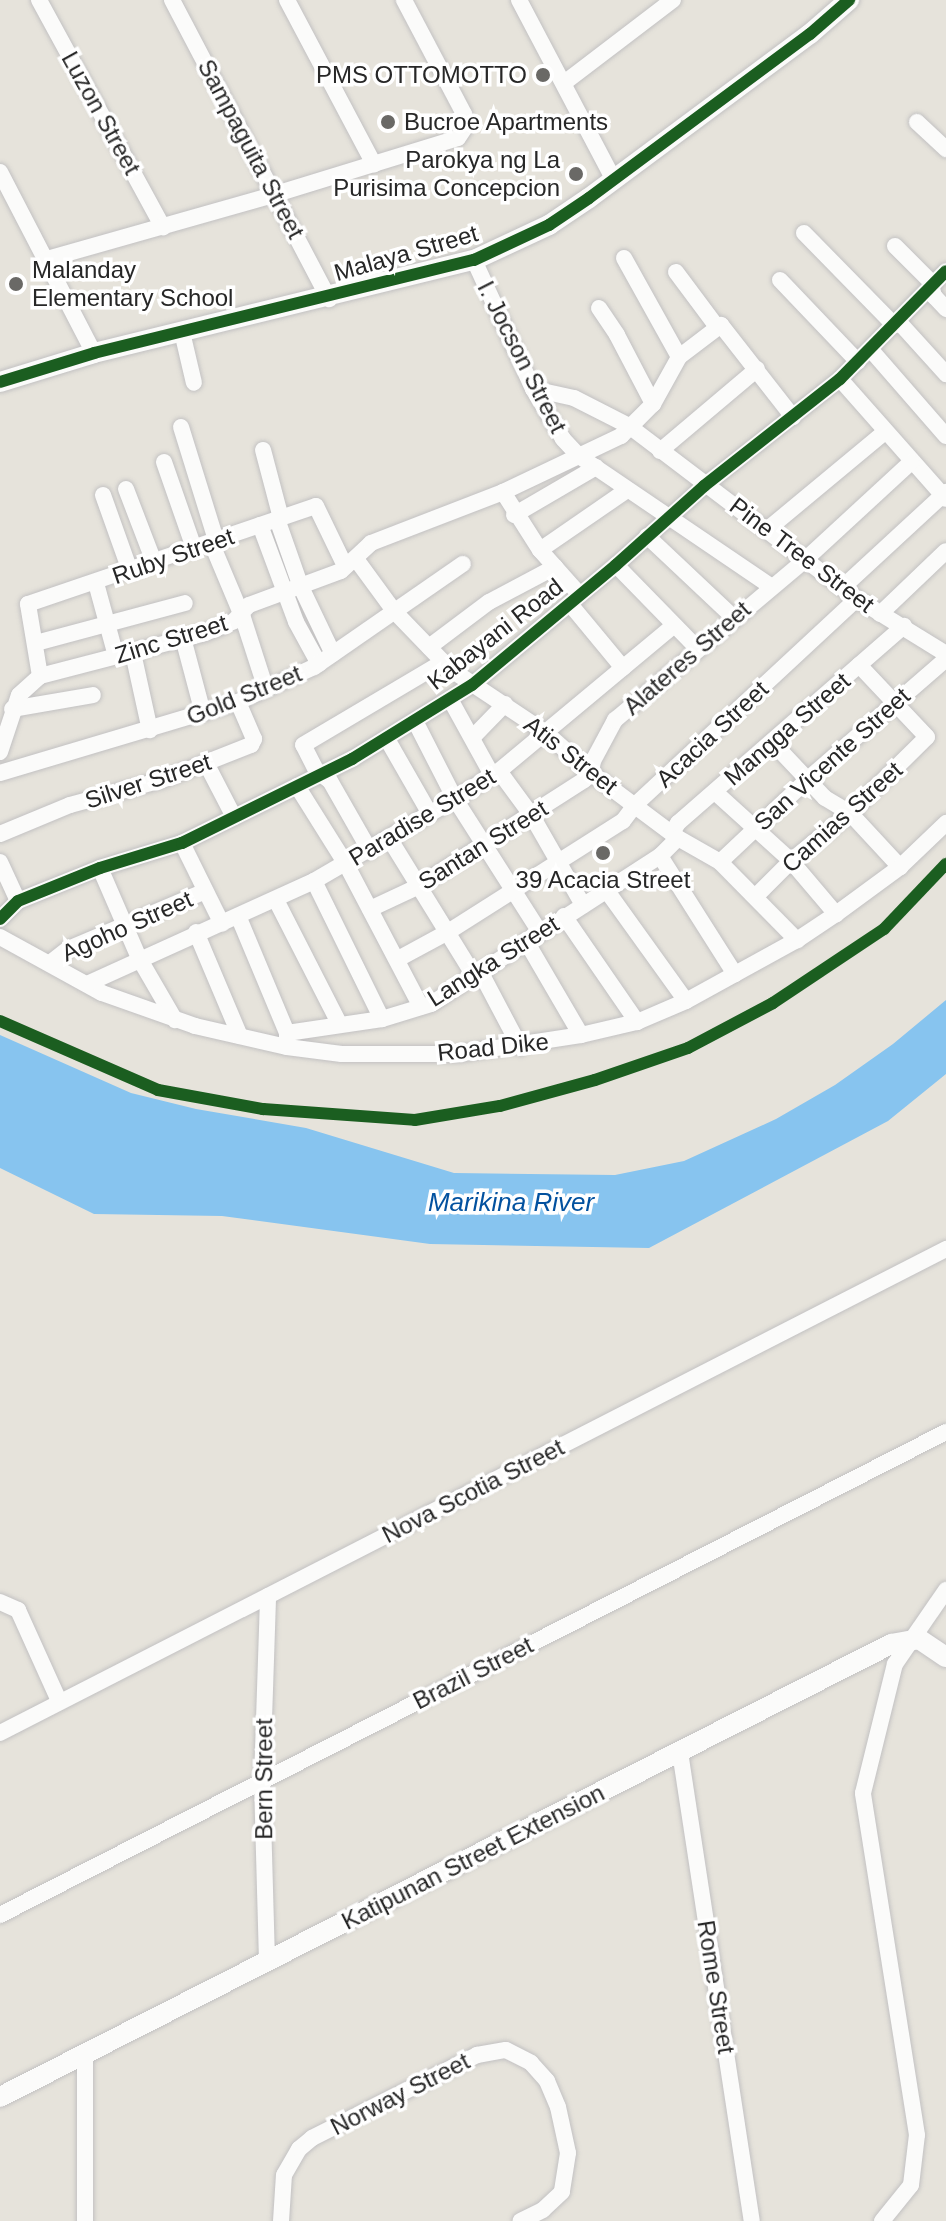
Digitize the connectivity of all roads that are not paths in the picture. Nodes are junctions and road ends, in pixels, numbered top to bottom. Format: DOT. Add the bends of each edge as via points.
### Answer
graph roads {
  1 [pos="39,0"];
  2 [pos="172,0"];
  3 [pos="287,0"];
  4 [pos="404,0"];
  5 [pos="519,0"];
  6 [pos="673,0"];
  7 [pos="849,0"];
  8 [pos="652,6"];
  9 [pos="564,83"];
  10 [pos="917,122"];
  11 [pos="946,149"];
  12 [pos="374,164"];
  13 [pos="0,172"];
  14 [pos="614,180"];
  15 [pos="276,194"];
  16 [pos="163,227"];
  17 [pos="804,233"];
  18 [pos="895,246"];
  19 [pos="624,258"];
  20 [pos="47,259"];
  21 [pos="474,260"];
  22 [pos="946,271"];
  23 [pos="676,272"];
  24 [pos="780,280"];
  25 [pos="931,286"];
  26 [pos="329,299"];
  27 [pos="599,308"];
  28 [pos="946,309"];
  29 [pos="896,323"];
  30 [pos="719,326"];
  31 [pos="182,332"];
  32 [pos="871,350"];
  33 [pos="94,353"];
  34 [pos="679,357"];
  35 [pos="858,362"];
  36 [pos="757,369"];
  37 [pos="946,374"];
  38 [pos="840,379"];
  39 [pos="0,382"];
  40 [pos="194,383"];
  41 [pos="533,389"];
  42 [pos="653,404"];
  43 [pos="793,417"];
  44 [pos="629,426"];
  45 [pos="181,427"];
  46 [pos="885,432"];
  47 [pos="946,436"];
  48 [pos="263,450"];
  49 [pos="660,451"];
  50 [pos="579,456"];
  51 [pos="164,462"];
  52 [pos="911,462"];
  53 [pos="596,467"];
  54 [pos="704,486"];
  55 [pos="126,489"];
  56 [pos="627,490"];
  57 [pos="503,492"];
  58 [pos="103,495"];
  59 [pos="945,495"];
  60 [pos="319,507"];
  61 [pos="514,515"];
  62 [pos="668,517"];
  63 [pos="279,519"];
  64 [pos="260,525"];
  65 [pos="768,529"];
  66 [pos="647,536"];
  67 [pos="213,541"];
  68 [pos="194,548"];
  69 [pos="540,550"];
  70 [pos="946,551"];
  71 [pos="806,559"];
  72 [pos="154,562"];
  73 [pos="350,562"];
  74 [pos="463,564"];
  75 [pos="616,565"];
  76 [pos="555,567"];
  77 [pos="130,571"];
  78 [pos="96,583"];
  79 [pos="301,587"];
  80 [pos="772,587"];
  81 [pos="842,588"];
  82 [pos="285,593"];
  83 [pos="575,599"];
  84 [pos="857,599"];
  85 [pos="185,603"];
  86 [pos="394,611"];
  87 [pos="880,614"];
  88 [pos="240,615"];
  89 [pos="734,618"];
  90 [pos="674,625"];
  91 [pos="108,626"];
  92 [pos="904,626"];
  93 [pos="946,632"];
  94 [pos="183,638"];
  95 [pos="36,643"];
  96 [pos="932,644"];
  97 [pos="429,647"];
  98 [pos="697,648"];
  99 [pos="124,654"];
  100 [pos="946,657"];
  101 [pos="326,659"];
  102 [pos="443,662"];
  103 [pos="859,665"];
  104 [pos="623,668"];
  105 [pos="40,676"];
  106 [pos="472,685"];
  107 [pos="266,689"];
  108 [pos="93,695"];
  109 [pos="450,699"];
  110 [pos="894,701"];
  111 [pos="238,702"];
  112 [pos="505,704"];
  113 [pos="12,709"];
  114 [pos="203,713"];
  115 [pos="415,721"];
  116 [pos="150,730"];
  117 [pos="545,732"];
  118 [pos="473,737"];
  119 [pos="387,739"];
  120 [pos="772,742"];
  121 [pos="0,752"];
  122 [pos="206,763"];
  123 [pos="0,773"];
  124 [pos="496,773"];
  125 [pos="591,773"];
  126 [pos="321,774"];
  127 [pos="808,779"];
  128 [pos="297,786"];
  129 [pos="715,792"];
  130 [pos="455,799"];
  131 [pos="635,805"];
  132 [pos="850,813"];
  133 [pos="430,814"];
  134 [pos="532,816"];
  135 [pos="234,817"];
  136 [pos="946,823"];
  137 [pos="756,827"];
  138 [pos="0,834"];
  139 [pos="675,836"];
  140 [pos="389,838"];
  141 [pos="182,843"];
  142 [pos="485,843"];
  143 [pos="370,851"];
  144 [pos="660,856"];
  145 [pos="791,861"];
  146 [pos="0,862"];
  147 [pos="720,862"];
  148 [pos="557,863"];
  149 [pos="346,864"];
  150 [pos="900,867"];
  151 [pos="100,868"];
  152 [pos="314,881"];
  153 [pos="417,887"];
  154 [pos="205,891"];
  155 [pos="513,891"];
  156 [pos="607,891"];
  157 [pos="756,896"];
  158 [pos="276,900"];
  159 [pos="18,901"];
  160 [pos="583,905"];
  161 [pos="370,909"];
  162 [pos="836,914"];
  163 [pos="564,916"];
  164 [pos="239,918"];
  165 [pos="0,919"];
  166 [pos="124,923"];
  167 [pos="222,924"];
  168 [pos="196,932"];
  169 [pos="448,932"];
  170 [pos="532,936"];
  171 [pos="0,937"];
  172 [pos="797,940"];
  173 [pos="139,958"];
  174 [pos="398,959"];
  175 [pos="50,963"];
  176 [pos="735,974"];
  177 [pos="478,975"];
  178 [pos="87,984"];
  179 [pos="686,1001"];
  180 [pos="421,1007"];
  181 [pos="382,1019"];
  182 [pos="175,1020"];
  183 [pos="637,1022"];
  184 [pos="340,1025"];
  185 [pos="581,1035"];
  186 [pos="240,1036"];
  187 [pos="287,1040"];
  188 [pos="520,1047"];
  189 [pos="946,1249"];
  190 [pos="946,1432"];
  191 [pos="946,1590"];
  192 [pos="268,1596"];
  193 [pos="0,1602"];
  194 [pos="909,1639"];
  195 [pos="946,1657"];
  196 [pos="59,1701"];
  197 [pos="0,1733"];
  198 [pos="680,1752"];
  199 [pos="262,1780"];
  200 [pos="0,1915"];
  201 [pos="267,1961"];
  202 [pos="85,2054"];
  203 [pos="0,2097"];
  204 [pos="85,2221"];
  205 [pos="281,2221"];
  206 [pos="520,2221"];
  207 [pos="752,2221"];
  208 [pos="882,2221"];
  1 -- 16 [label="street, Luzon Street"];
  2 -- 15 [label="street, Sampaguita Street"];
  3 -- 12 [label="street"];
  4 -- 12 [label="street" via="466,126 458,138"];
  5 -- 9 [label="street"];
  6 -- 8 [label="street"];
  7 -- 14 [label="street, Malaya Street"];
  8 -- 9 [label="street"];
  9 -- 14 [label="street"];
  10 -- 11 [label="street"];
  12 -- 15 [label="street"];
  13 -- 20 [label="street"];
  14 -- 21 [label="street, Malaya Street" via="549,225"];
  15 -- 16 [label="street"];
  15 -- 26 [label="street, Sampaguita Street"];
  16 -- 20 [label="street"];
  17 -- 29 [label="street"];
  18 -- 25 [label="street"];
  19 -- 34 [label="street"];
  20 -- 33 [label="street"];
  21 -- 26 [label="street, Malaya Street"];
  21 -- 41 [label="street, I. Jocson Street"];
  22 -- 25 [label="street, Kabayani Road"];
  23 -- 30 [label="street"];
  24 -- 35 [label="street"];
  25 -- 28 [label="street"];
  25 -- 29 [label="street, Kabayani Road"];
  26 -- 31 [label="street, Malaya Street"];
  27 -- 42 [label="street"];
  29 -- 32 [label="street, Kabayani Road"];
  29 -- 37 [label="street"];
  30 -- 34 [label="street"];
  30 -- 36 [label="street"];
  31 -- 33 [label="street, Malaya Street"];
  31 -- 40 [label="street"];
  32 -- 35 [label="street, Kabayani Road"];
  32 -- 47 [label="street"];
  33 -- 39 [label="street, Malaya Street"];
  34 -- 42 [label="street, Zinc Street"];
  35 -- 38 [label="street, Kabayani Road"];
  36 -- 43 [label="street"];
  36 -- 49 [label="street"];
  38 -- 43 [label="street, Kabayani Road"];
  38 -- 46 [label="street"];
  41 -- 44 [label="street, Pine Tree Street" via="574,398"];
  41 -- 50 [label="street, I. Jocson Street" via="548,419"];
  42 -- 44 [label="street, Zinc Street"];
  43 -- 54 [label="street, Kabayani Road"];
  44 -- 49 [label="street, Pine Tree Street"];
  44 -- 50 [label="street, Zinc Street" via="621,436"];
  45 -- 67 [label="street"];
  46 -- 52 [label="street"];
  46 -- 65 [label="street"];
  48 -- 63 [label="street"];
  49 -- 54 [label="street, Pine Tree Street"];
  50 -- 53 [label="street, I. Jocson Street"];
  50 -- 57 [label="street, Zinc Street"];
  51 -- 68 [label="street"];
  52 -- 59 [label="street"];
  52 -- 71 [label="street, Alateres Street"];
  53 -- 56 [label="street, I. Jocson Street"];
  53 -- 61 [label="street"];
  54 -- 62 [label="street, Kabayani Road"];
  54 -- 65 [label="street, Pine Tree Street"];
  55 -- 72 [label="street"];
  56 -- 62 [label="street, I. Jocson Street"];
  56 -- 69 [label="street"];
  57 -- 61 [label="street"];
  57 -- 73 [label="street, Zinc Street" via="371,543"];
  58 -- 77 [label="street"];
  59 -- 81 [label="street"];
  60 -- 63 [label="street, Ruby Street"];
  60 -- 73 [label="street, Atis Street"];
  61 -- 69 [label="street"];
  62 -- 66 [label="street, Kabayani Road"];
  62 -- 80 [label="street, I. Jocson Street"];
  63 -- 64 [label="street, Ruby Street"];
  63 -- 79 [label="street"];
  64 -- 67 [label="street, Ruby Street"];
  64 -- 82 [label="street"];
  65 -- 71 [label="street, Pine Tree Street"];
  66 -- 75 [label="street, Kabayani Road"];
  66 -- 89 [label="street"];
  67 -- 68 [label="street, Ruby Street"];
  67 -- 88 [label="street"];
  68 -- 72 [label="street, Ruby Street"];
  69 -- 76 [label="street"];
  70 -- 87 [label="street"];
  71 -- 80 [label="street, Alateres Street"];
  71 -- 81 [label="street, Pine Tree Street"];
  72 -- 77 [label="street, Ruby Street"];
  73 -- 79 [label="street, Zinc Street"];
  73 -- 86 [label="street, Atis Street"];
  74 -- 86 [label="street, Gold Street"];
  75 -- 83 [label="street, Kabayani Road"];
  75 -- 90 [label="street"];
  76 -- 83 [label="street"];
  76 -- 97 [label="street" via="489,602"];
  77 -- 78 [label="street, Ruby Street"];
  78 -- 91 [label="street"];
  78 -- 95 [label="street, Ruby Street" via="27,606"];
  79 -- 82 [label="street, Zinc Street"];
  79 -- 101 [label="street"];
  80 -- 89 [label="street, Alateres Street"];
  81 -- 84 [label="street, Pine Tree Street"];
  82 -- 88 [label="street, Zinc Street" via="249,605"];
  82 -- 101 [label="street"];
  83 -- 104 [label="street"];
  83 -- 106 [label="street, Kabayani Road"];
  84 -- 87 [label="street, Pine Tree Street"];
  84 -- 131 [label="street, Acacia Street"];
  85 -- 91 [label="street"];
  86 -- 97 [label="street, Atis Street"];
  86 -- 101 [label="street, Gold Street"];
  87 -- 92 [label="street, Pine Tree Street"];
  88 -- 94 [label="street, Zinc Street"];
  88 -- 107 [label="street"];
  89 -- 98 [label="street, Alateres Street"];
  90 -- 98 [label="street"];
  90 -- 104 [label="street, Paradise Street"];
  91 -- 95 [label="street"];
  91 -- 99 [label="street"];
  92 -- 96 [label="street, Pine Tree Street"];
  92 -- 103 [label="street, Mangga Street"];
  93 -- 96 [label="street"];
  94 -- 99 [label="street, Zinc Street"];
  94 -- 114 [label="street"];
  95 -- 105 [label="street"];
  96 -- 100 [label="street, Pine Tree Street"];
  97 -- 102 [label="street, Atis Street"];
  98 -- 125 [label="street, Alateres Street" via="615,720"];
  99 -- 105 [label="street, Zinc Street"];
  99 -- 116 [label="street"];
  100 -- 110 [label="street, San Vicente Street"];
  101 -- 107 [label="street, Gold Street"];
  102 -- 106 [label="street, Atis Street"];
  102 -- 126 [label="street" via="306,742 303,749"];
  103 -- 110 [label="street"];
  103 -- 120 [label="street, Mangga Street"];
  104 -- 117 [label="street, Paradise Street"];
  105 -- 113 [label="street"];
  106 -- 109 [label="street, Kabayani Road"];
  106 -- 112 [label="street, Atis Street"];
  107 -- 111 [label="street, Gold Street"];
  108 -- 113 [label="street"];
  109 -- 115 [label="street, Kabayani Road"];
  109 -- 118 [label="street"];
  110 -- 127 [label="street, San Vicente Street"];
  110 -- 132 [label="street, Camias Street" via="927,737"];
  111 -- 114 [label="street, Gold Street"];
  111 -- 122 [label="street, Silver Street" via="253,743"];
  112 -- 117 [label="street, Atis Street"];
  112 -- 118 [label="street"];
  113 -- 121 [label="street"];
  114 -- 116 [label="street, Gold Street"];
  115 -- 119 [label="street, Kabayani Road"];
  115 -- 130 [label="street"];
  116 -- 123 [label="street, Gold Street"];
  117 -- 124 [label="street, Paradise Street"];
  117 -- 125 [label="street, Atis Street"];
  118 -- 124 [label="street"];
  119 -- 126 [label="street, Kabayani Road"];
  119 -- 133 [label="street"];
  120 -- 127 [label="street"];
  120 -- 129 [label="street, Mangga Street"];
  122 -- 135 [label="street"];
  122 -- 138 [label="street, Silver Street" via="70,805"];
  124 -- 130 [label="street, Paradise Street"];
  124 -- 134 [label="street"];
  125 -- 131 [label="street, Atis Street"];
  125 -- 134 [label="street, Santan Street"];
  126 -- 128 [label="street, Kabayani Road"];
  126 -- 143 [label="street"];
  127 -- 132 [label="street"];
  127 -- 137 [label="street, San Vicente Street"];
  128 -- 135 [label="street, Kabayani Road"];
  128 -- 149 [label="street"];
  129 -- 137 [label="street"];
  129 -- 139 [label="street, Mangga Street" via="678,823"];
  130 -- 133 [label="street, Paradise Street"];
  130 -- 142 [label="street"];
  131 -- 139 [label="street, Atis Street"];
  131 -- 148 [label="street, Acacia Street" via="623,821"];
  132 -- 145 [label="street, Camias Street"];
  132 -- 150 [label="street"];
  133 -- 140 [label="street, Paradise Street"];
  134 -- 142 [label="street, Santan Street"];
  134 -- 148 [label="street"];
  135 -- 141 [label="street, Kabayani Road"];
  136 -- 150 [label="street, Road Dike"];
  137 -- 145 [label="street"];
  137 -- 147 [label="street, San Vicente Street"];
  139 -- 144 [label="street, Langka Street"];
  139 -- 147 [label="street, Atis Street"];
  140 -- 143 [label="street, Paradise Street"];
  140 -- 153 [label="street"];
  141 -- 151 [label="street, Kabayani Road"];
  141 -- 154 [label="street"];
  142 -- 153 [label="street, Santan Street"];
  142 -- 155 [label="street"];
  143 -- 149 [label="street, Paradise Street"];
  144 -- 156 [label="street, Langka Street"];
  144 -- 176 [label="street"];
  145 -- 157 [label="street, Camias Street"];
  145 -- 162 [label="street"];
  146 -- 159 [label="street"];
  147 -- 157 [label="street, Atis Street"];
  148 -- 155 [label="street, Acacia Street"];
  148 -- 160 [label="street"];
  149 -- 152 [label="street, Paradise Street"];
  149 -- 161 [label="street"];
  150 -- 162 [label="street, Road Dike"];
  151 -- 159 [label="street, Kabayani Road"];
  151 -- 166 [label="street"];
  152 -- 158 [label="street, Paradise Street"];
  152 -- 181 [label="street"];
  153 -- 161 [label="street, Santan Street"];
  153 -- 169 [label="street"];
  154 -- 166 [label="street, Agoho Street"];
  154 -- 167 [label="street"];
  155 -- 169 [label="street, Acacia Street"];
  155 -- 170 [label="street"];
  156 -- 160 [label="street, Langka Street"];
  156 -- 179 [label="street"];
  157 -- 172 [label="street, Atis Street"];
  158 -- 164 [label="street, Paradise Street"];
  158 -- 184 [label="street"];
  159 -- 165 [label="street, Kabayani Road"];
  160 -- 163 [label="street, Langka Street"];
  161 -- 174 [label="street"];
  162 -- 172 [label="street, Road Dike"];
  163 -- 170 [label="street, Langka Street"];
  163 -- 183 [label="street"];
  164 -- 167 [label="street, Paradise Street"];
  164 -- 187 [label="street"];
  166 -- 173 [label="street"];
  166 -- 175 [label="street, Agoho Street"];
  167 -- 168 [label="street, Paradise Street"];
  168 -- 173 [label="street, Paradise Street"];
  168 -- 186 [label="street"];
  169 -- 174 [label="street, Acacia Street"];
  169 -- 177 [label="street"];
  170 -- 177 [label="street, Langka Street"];
  170 -- 185 [label="street"];
  171 -- 175 [label="street, Road Dike"];
  172 -- 176 [label="street, Road Dike"];
  173 -- 178 [label="street, Paradise Street"];
  173 -- 182 [label="street"];
  174 -- 180 [label="street"];
  175 -- 178 [label="street, Road Dike"];
  176 -- 179 [label="street, Road Dike"];
  177 -- 180 [label="street, Langka Street"];
  177 -- 188 [label="street"];
  178 -- 182 [label="street, Road Dike"];
  179 -- 183 [label="street, Road Dike"];
  180 -- 181 [label="street, Langka Street"];
  181 -- 184 [label="street, Langka Street"];
  182 -- 186 [label="street, Road Dike"];
  183 -- 185 [label="street, Road Dike"];
  184 -- 187 [label="street, Langka Street"];
  185 -- 188 [label="street, Road Dike"];
  186 -- 187 [label="street, Road Dike"];
  187 -- 188 [label="street, Road Dike" via="342,1054 457,1054"];
  189 -- 192 [label="street, Nova Scotia Street"];
  190 -- 199 [label="street, Brazil Street"];
  191 -- 194 [label="street"];
  192 -- 196 [label="street, Nova Scotia Street"];
  192 -- 199 [label="street, Bern Street"];
  193 -- 196 [label="street" via="18,1610"];
  194 -- 195 [label="street" via="929,1642"];
  194 -- 198 [label="street, Katipunan Street Extension"];
  194 -- 208 [label="street" via="891,1676 863,1793 917,2135 911,2185"];
  196 -- 197 [label="street, Nova Scotia Street"];
  198 -- 201 [label="street, Katipunan Street Extension"];
  198 -- 207 [label="street, Rome Street"];
  199 -- 200 [label="street, Brazil Street"];
  199 -- 201 [label="street, Bern Street"];
  201 -- 202 [label="street, Katipunan Street Extension"];
  202 -- 203 [label="street, Katipunan Street Extension"];
  202 -- 204 [label="street"];
  205 -- 206 [label="street, Norway Street" via="284,2175 312,2138 477,2055 506,2050 531,2063 547,2081 568,2153 562,2192 543,2210"];
}
